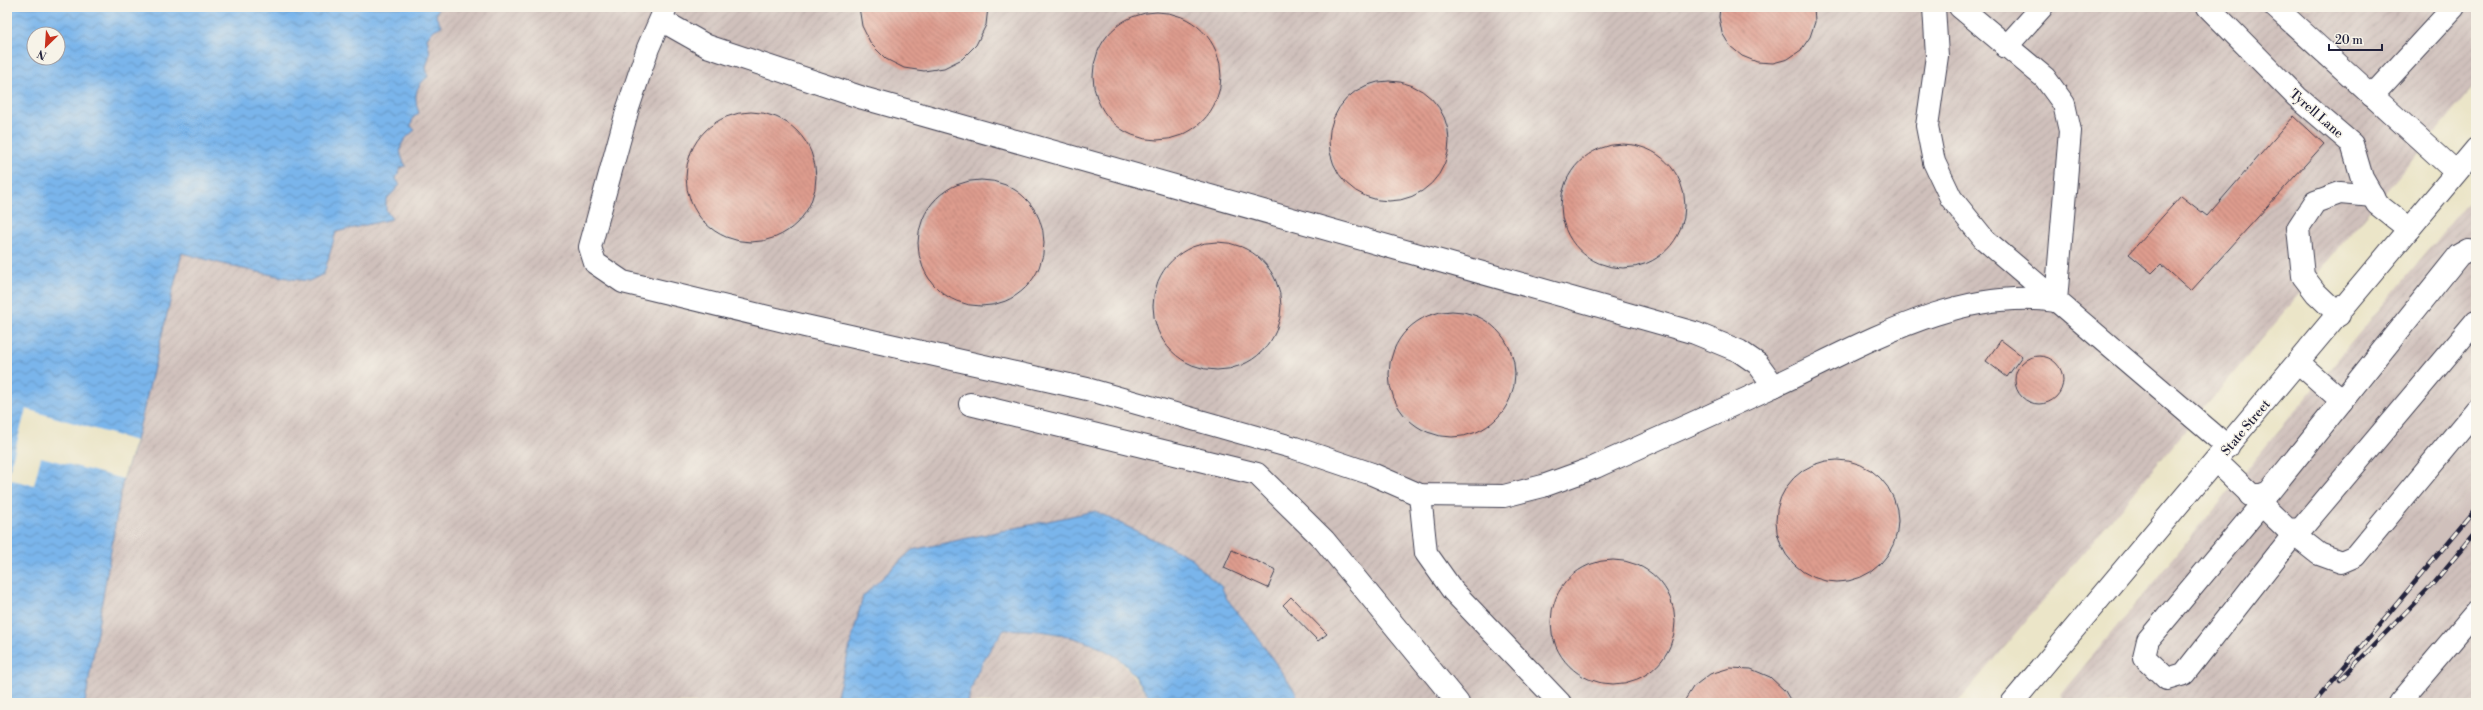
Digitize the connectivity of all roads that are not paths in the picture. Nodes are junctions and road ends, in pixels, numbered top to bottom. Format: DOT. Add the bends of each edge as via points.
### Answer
graph roads {
  1 [pos="1934,7"];
  2 [pos="1960,7"];
  3 [pos="2042,7"];
  4 [pos="2208,7"];
  5 [pos="2274,7"];
  6 [pos="2454,7"];
  7 [pos="664,13"];
  8 [pos="2006,47"];
  9 [pos="2372,96"];
  10 [pos="2476,149"];
  11 [pos="2456,172"];
  12 [pos="2372,196"];
  13 [pos="2410,229"];
  14 [pos="2476,251"];
  15 [pos="2056,301"];
  16 [pos="2339,315"];
  17 [pos="2476,321"];
  18 [pos="2299,363"];
  19 [pos="1774,386"];
  20 [pos="2342,401"];
  21 [pos="970,404"];
  22 [pos="2476,410"];
  23 [pos="2222,454"];
  24 [pos="1420,495"];
  25 [pos="2256,500"];
  26 [pos="2291,532"];
  27 [pos="2476,612"];
  28 [pos="2015,702"];
  29 [pos="1458,703"];
  30 [pos="1560,703"];
  31 [pos="2399,703"];
  1 -- 15 [label="street" via="1937,56 1927,126 1934,162 1951,198 1984,239"];
  2 -- 8 [label="street"];
  3 -- 8 [label="street"];
  4 -- 12 [label="street, Tyrell Lane" via="2297,97 2352,144 2362,178"];
  5 -- 9 [label="street"];
  6 -- 9 [label="street"];
  7 -- 19 [label="street" via="707,46 863,98 1695,333 1739,351 1758,364"];
  7 -- 24 [label="street" via="648,48 628,108 590,247 596,263 623,282 1087,390 1295,448 1372,474"];
  8 -- 15 [label="street" via="2046,78 2064,104 2070,131"];
  9 -- 11 [label="street"];
  10 -- 11 [label="street, State Street"];
  11 -- 13 [label="street, State Street"];
  12 -- 13 [label="street, Tyrell Lane" via="2377,204"];
  12 -- 16 [label="street" via="2340,193 2315,202 2298,228 2303,276"];
  13 -- 16 [label="street, State Street"];
  14 -- 20 [label="street" via="2468,250 2459,255"];
  15 -- 19 [label="street" via="2035,298 1996,301 1945,310 1892,331"];
  15 -- 23 [label="street"];
  16 -- 18 [label="street, State Street"];
  17 -- 26 [label="street" via="2310,521 2300,530"];
  18 -- 20 [label="street"];
  18 -- 23 [label="street, State Street"];
  19 -- 24 [label="street" via="1593,468 1543,486 1504,496"];
  20 -- 25 [label="street" via="2269,492 2260,495"];
  21 -- 29 [label="street" via="1257,474 1324,540"];
  22 -- 26 [label="street" via="2355,556 2341,562 2319,554"];
  23 -- 25 [label="street"];
  23 -- 28 [label="street, State Street"];
  24 -- 30 [label="street" via="1426,553 1453,591"];
  25 -- 26 [label="street"];
  25 -- 26 [label="street" via="2148,640 2144,656 2167,679 2184,674"];
  27 -- 31 [label="street"];
}
